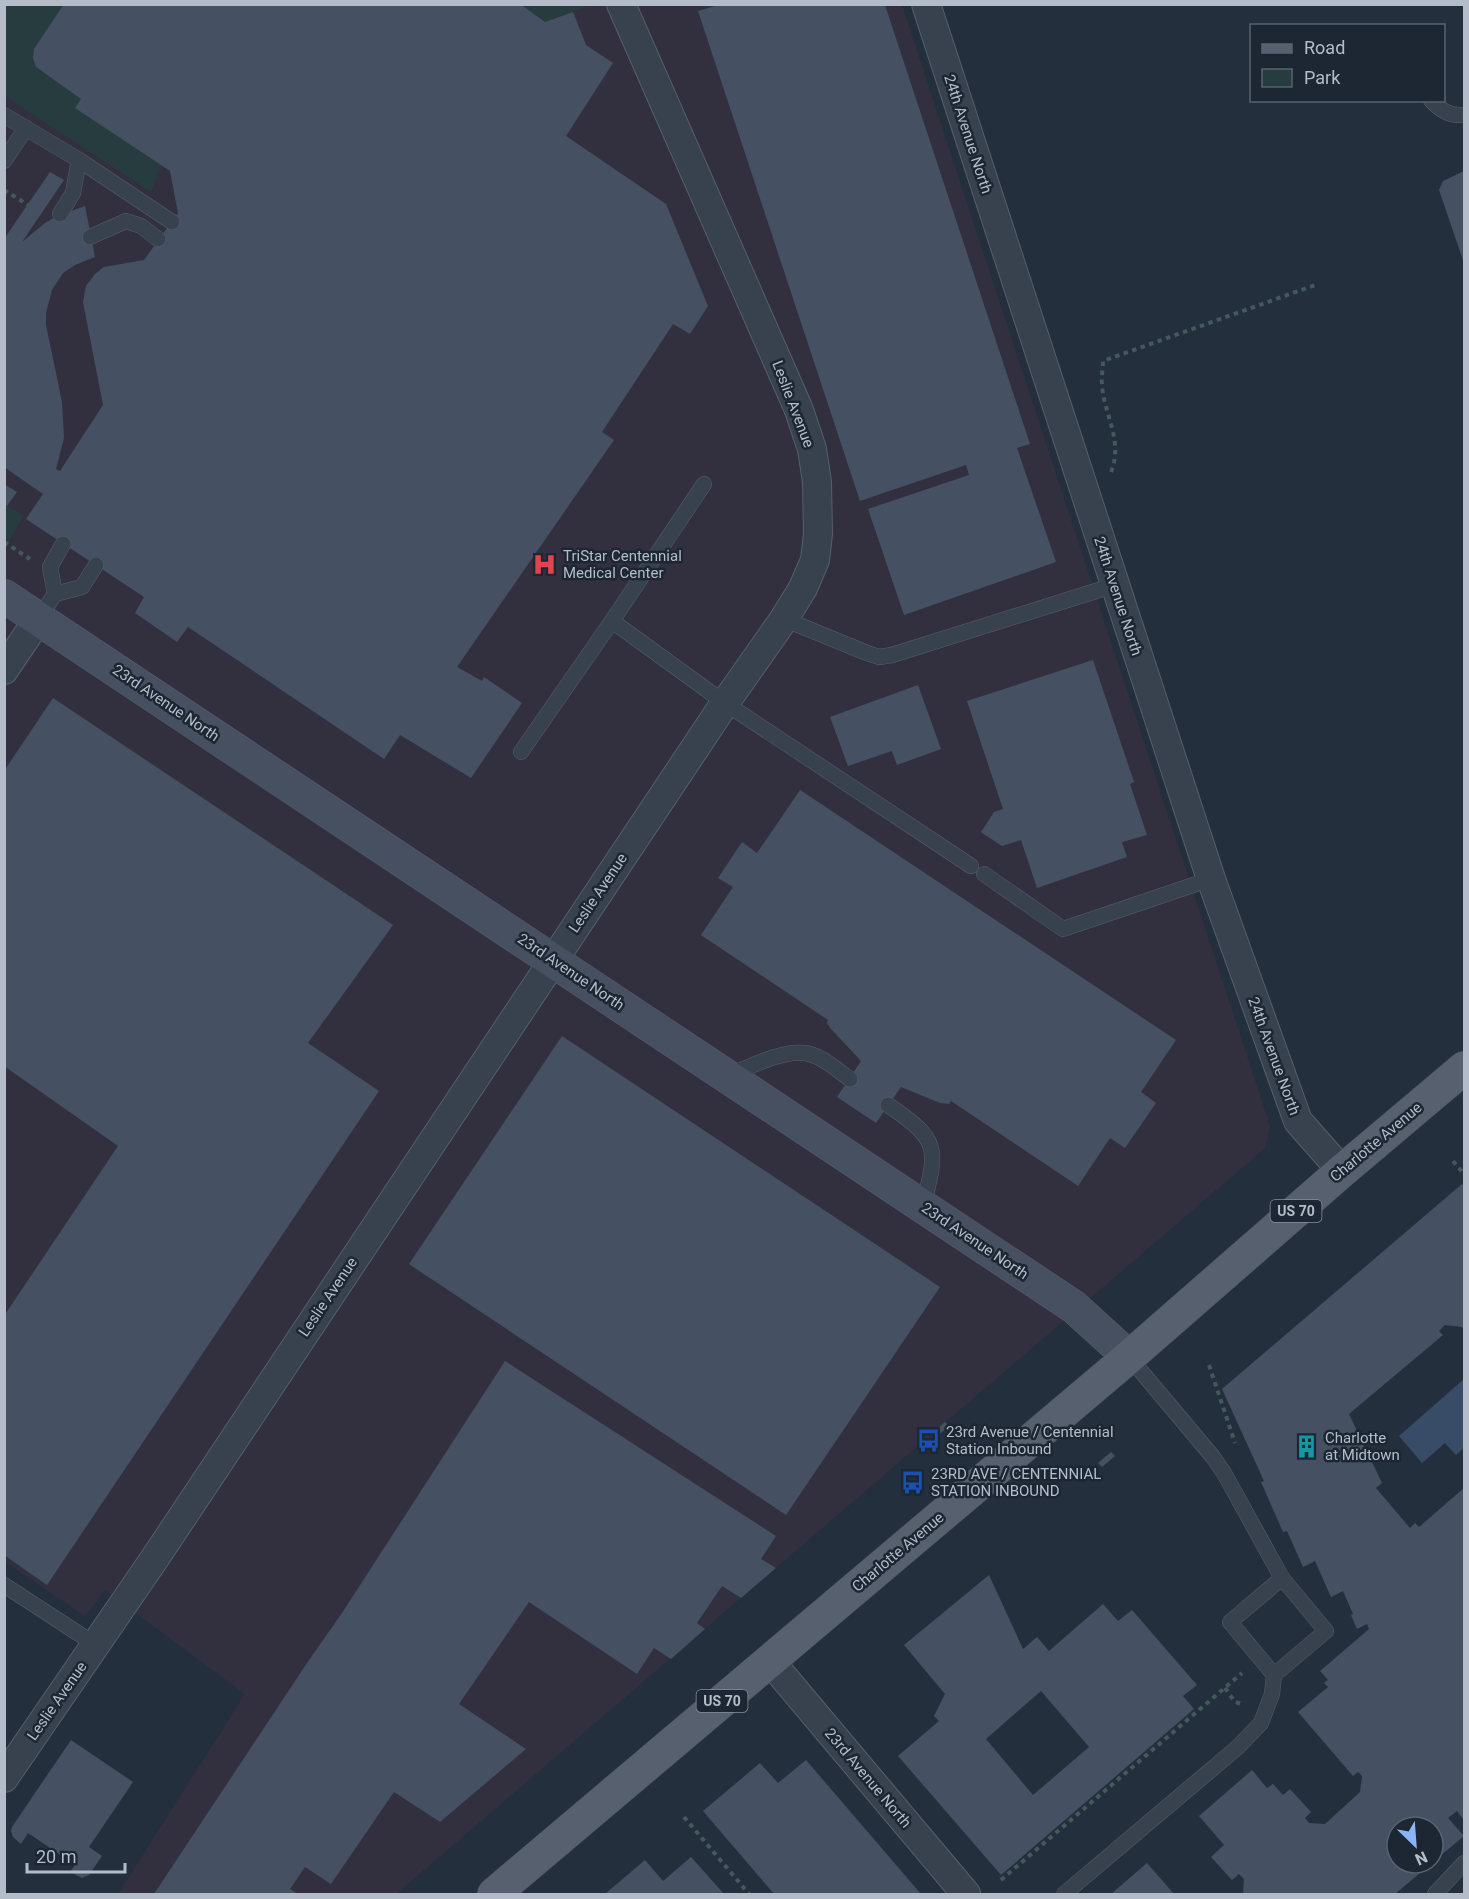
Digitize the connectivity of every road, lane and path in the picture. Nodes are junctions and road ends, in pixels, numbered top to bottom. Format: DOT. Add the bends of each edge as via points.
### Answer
graph roads {
  1 [pos="621,4"];
  2 [pos="926,4"];
  3 [pos="1432,102"];
  4 [pos="4,115"];
  5 [pos="1464,115"];
  6 [pos="26,128"];
  7 [pos="79,160"];
  8 [pos="4,161"];
  9 [pos="4,190"];
  10 [pos="28,204"];
  11 [pos="60,214"];
  12 [pos="172,222"];
  13 [pos="90,237"];
  14 [pos="158,239"];
  15 [pos="1318,284"];
  16 [pos="1106,480"];
  17 [pos="704,484"];
  18 [pos="4,542"];
  19 [pos="63,544"];
  20 [pos="30,559"];
  21 [pos="96,565"];
  22 [pos="1115,585"];
  23 [pos="4,596"];
  24 [pos="47,606"];
  25 [pos="784,619"];
  26 [pos="612,621"];
  27 [pos="4,670"];
  28 [pos="725,703"];
  29 [pos="521,752"];
  30 [pos="1210,879"];
  31 [pos="554,960"];
  32 [pos="1464,1068"];
  33 [pos="728,1076"];
  34 [pos="850,1079"];
  35 [pos="888,1105"];
  36 [pos="1453,1161"];
  37 [pos="1342,1171"];
  38 [pos="1464,1174"];
  39 [pos="923,1206"];
  40 [pos="1130,1357"];
  41 [pos="1282,1578"];
  42 [pos="4,1585"];
  43 [pos="96,1645"];
  44 [pos="770,1661"];
  45 [pos="1250,1666"];
  46 [pos="1274,1675"];
  47 [pos="1225,1688"];
  48 [pos="1246,1706"];
  49 [pos="4,1778"];
  50 [pos="684,1817"];
  51 [pos="1464,1863"];
  52 [pos="1001,1880"];
  53 [pos="494,1894"];
  54 [pos="749,1894"];
  55 [pos="966,1894"];
  56 [pos="1064,1894"];
  57 [pos="1435,1894"];
  1 -- 25 [label="street, Leslie Avenue" via="799,410 812,449 818,534 814,560"];
  2 -- 22 [label="street, 24th Avenue North"];
  3 -- 5 [label="lane" via="1453,116"];
  4 -- 6 [label="lane"];
  6 -- 7 [label="lane"];
  6 -- 8 [label="lane"];
  7 -- 11 [label="lane" via="73,193"];
  7 -- 12 [label="lane"];
  9 -- 10 [label="path"];
  13 -- 14 [label="lane" via="126,221"];
  15 -- 16 [label="path" via="1103,361 1101,383 1115,447 1113,468"];
  17 -- 26 [label="lane"];
  18 -- 20 [label="path"];
  19 -- 24 [label="lane" via="50,567"];
  21 -- 24 [label="lane" via="82,588"];
  22 -- 25 [label="lane" via="879,657"];
  22 -- 30 [label="street, 24th Avenue North"];
  23 -- 24 [label="street, 23rd Avenue North"];
  24 -- 27 [label="street"];
  24 -- 31 [label="street, 23rd Avenue North"];
  25 -- 28 [label="street, Leslie Avenue"];
  26 -- 28 [label="lane"];
  26 -- 29 [label="lane"];
  28 -- 30 [label="lane" via="1063,929"];
  28 -- 31 [label="street, Leslie Avenue"];
  30 -- 37 [label="street, 24th Avenue North" via="1298,1121"];
  31 -- 33 [label="street, 23rd Avenue North"];
  31 -- 43 [label="street, Leslie Avenue"];
  32 -- 37 [label="main road, Charlotte Avenue / US 70"];
  33 -- 34 [label="lane" via="765,1060 805,1053"];
  33 -- 39 [label="street, 23rd Avenue North"];
  35 -- 39 [label="lane" via="921,1129 928,1140 933,1167"];
  36 -- 38 [label="path"];
  37 -- 40 [label="main road, Charlotte Avenue / US 70"];
  39 -- 40 [label="street, 23rd Avenue North" via="1074,1307"];
  40 -- 41 [label="lane" via="1213,1456"];
  40 -- 44 [label="main road, Charlotte Avenue / US 70"];
  41 -- 46 [label="lane" via="1326,1630"];
  41 -- 46 [label="lane" via="1230,1622"];
  42 -- 43 [label="lane"];
  43 -- 49 [label="street, Leslie Avenue"];
  44 -- 53 [label="main road, Charlotte Avenue / US 70"];
  44 -- 55 [label="street, 23rd Avenue North"];
  45 -- 47 [label="path"];
  46 -- 56 [label="lane" via="1272,1694 1261,1723 1238,1747"];
  47 -- 48 [label="path" via="1235,1701"];
  47 -- 52 [label="path"];
  50 -- 54 [label="path"];
  51 -- 57 [label="lane"];
}
